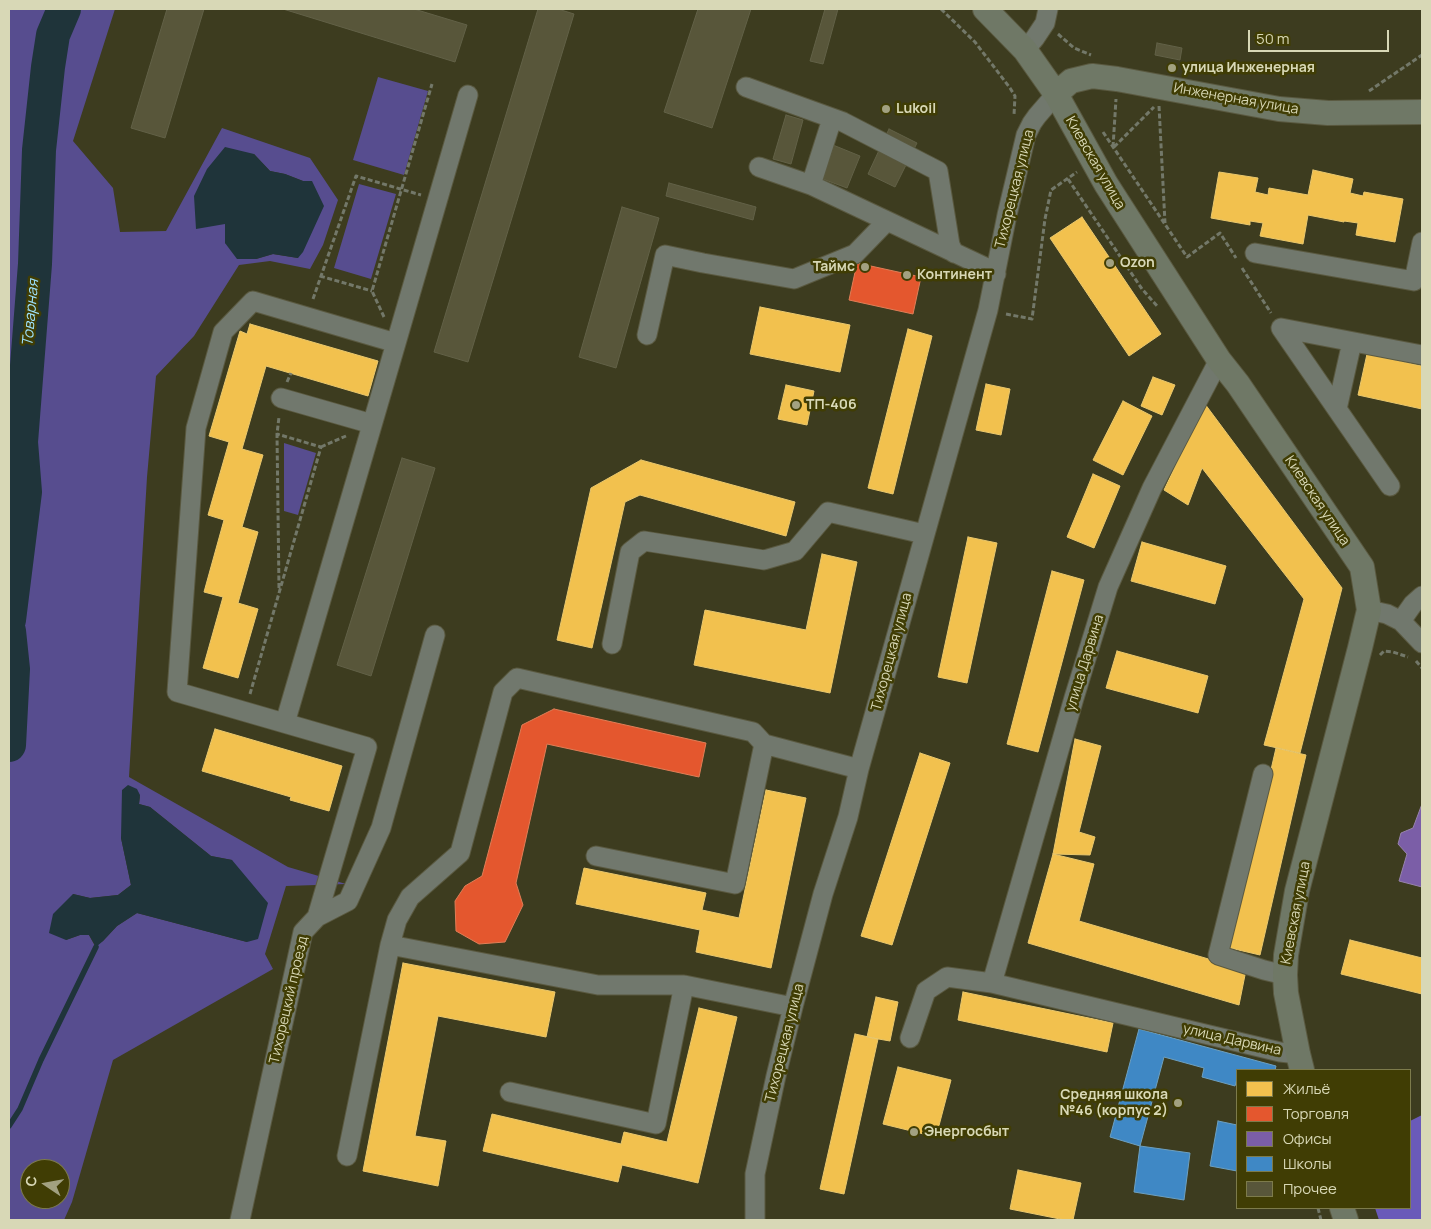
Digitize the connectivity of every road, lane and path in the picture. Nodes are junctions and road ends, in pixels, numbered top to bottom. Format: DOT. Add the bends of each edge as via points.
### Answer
graph roads {
  1 [pos="941,9"];
  2 [pos="984,9"];
  3 [pos="1048,9"];
  4 [pos="1025,50"];
  5 [pos="1422,55"];
  6 [pos="432,84"];
  7 [pos="746,87"];
  8 [pos="1368,91"];
  9 [pos="1056,94"];
  10 [pos="1116,94"];
  11 [pos="468,95"];
  12 [pos="1422,112"];
  13 [pos="832,119"];
  14 [pos="1014,124"];
  15 [pos="1103,132"];
  16 [pos="1114,147"];
  17 [pos="1093,161"];
  18 [pos="760,167"];
  19 [pos="1068,179"];
  20 [pos="811,185"];
  21 [pos="401,189"];
  22 [pos="437,200"];
  23 [pos="887,221"];
  24 [pos="1165,224"];
  25 [pos="1422,242"];
  26 [pos="954,252"];
  27 [pos="1255,253"];
  28 [pos="996,274"];
  29 [pos="320,276"];
  30 [pos="988,310"];
  31 [pos="1160,310"];
  32 [pos="307,317"];
  33 [pos="1281,328"];
  34 [pos="646,335"];
  35 [pos="396,342"];
  36 [pos="1352,342"];
  37 [pos="1422,356"];
  38 [pos="1219,360"];
  39 [pos="290,373"];
  40 [pos="281,398"];
  41 [pos="1337,409"];
  42 [pos="372,424"];
  43 [pos="277,434"];
  44 [pos="1390,486"];
  45 [pos="924,534"];
  46 [pos="279,593"];
  47 [pos="1422,596"];
  48 [pos="1369,610"];
  49 [pos="1401,620"];
  50 [pos="435,634"];
  51 [pos="1422,643"];
  52 [pos="612,644"];
  53 [pos="1378,658"];
  54 [pos="1422,668"];
  55 [pos="245,711"];
  56 [pos="285,723"];
  57 [pos="764,744"];
  58 [pos="859,769"];
  59 [pos="1263,774"];
  60 [pos="596,856"];
  61 [pos="318,917"];
  62 [pos="390,946"];
  63 [pos="1285,975"];
  64 [pos="992,983"];
  65 [pos="684,985"];
  66 [pos="793,1007"];
  67 [pos="910,1038"];
  68 [pos="1300,1062"];
  69 [pos="510,1092"];
  70 [pos="347,1156"];
  71 [pos="240,1220"];
  72 [pos="755,1220"];
  1 -- 14 [label="path" via="975,42 1015,96"];
  2 -- 4 [label="main road, Киевская улица"];
  3 -- 4 [label="street" via="1045,23"];
  4 -- 9 [label="main road, Киевская улица"];
  5 -- 8 [label="path"];
  6 -- 21 [label="path"];
  7 -- 13 [label="street"];
  9 -- 12 [label="main road, Инженерная улица" via="1071,80 1092,76 1279,109 1328,113"];
  9 -- 17 [label="main road, Киевская улица"];
  9 -- 28 [label="street, Тихорецкая улица" via="1026,134"];
  10 -- 16 [label="path"];
  11 -- 22 [label="street"];
  13 -- 20 [label="street"];
  13 -- 26 [label="street" via="938,171 950,245"];
  15 -- 16 [label="path"];
  16 -- 17 [label="path"];
  16 -- 24 [label="path"];
  16 -- 24 [label="path" via="1159,102"];
  17 -- 19 [label="path"];
  17 -- 38 [label="main road, Киевская улица"];
  18 -- 20 [label="street"];
  19 -- 30 [label="path" via="1051,190 1032,319"];
  19 -- 31 [label="path"];
  20 -- 23 [label="street"];
  21 -- 22 [label="path"];
  21 -- 29 [label="path" via="356,176"];
  21 -- 29 [label="path" via="372,291"];
  22 -- 35 [label="street"];
  23 -- 26 [label="street"];
  23 -- 34 [label="street" via="855,254 794,278 665,255"];
  24 -- 33 [label="path" via="1187,257 1220,233"];
  25 -- 27 [label="street" via="1414,281"];
  26 -- 28 [label="street"];
  28 -- 30 [label="street, Тихорецкая улица"];
  29 -- 32 [label="path"];
  30 -- 45 [label="street, Тихорецкая улица"];
  32 -- 35 [label="street"];
  32 -- 55 [label="street" via="253,301 223,332 196,428 177,692"];
  33 -- 36 [label="street"];
  33 -- 41 [label="street"];
  35 -- 42 [label="street"];
  36 -- 37 [label="street"];
  36 -- 41 [label="street"];
  38 -- 48 [label="main road, Киевская улица" via="1362,568"];
  38 -- 64 [label="street, улица Дарвина" via="1152,488 1108,587"];
  39 -- 40 [label="path"];
  40 -- 42 [label="street"];
  40 -- 43 [label="path"];
  41 -- 44 [label="street"];
  42 -- 56 [label="street"];
  43 -- 46 [label="path"];
  43 -- 46 [label="path" via="321,447"];
  45 -- 52 [label="street" via="828,512 796,551 764,560 644,541 630,552"];
  45 -- 58 [label="street, Тихорецкая улица"];
  46 -- 55 [label="path"];
  47 -- 49 [label="street"];
  48 -- 49 [label="street"];
  48 -- 63 [label="main road, Киевская улица" via="1297,892"];
  49 -- 51 [label="street"];
  50 -- 61 [label="street, Тихорецкий проезд" via="381,828 348,901"];
  53 -- 54 [label="path" via="1384,651 1393,652 1417,661"];
  55 -- 56 [label="street"];
  56 -- 61 [label="street" via="367,747"];
  57 -- 58 [label="street"];
  57 -- 60 [label="street" via="734,884"];
  57 -- 62 [label="street" via="752,732 517,678 503,692 460,853 410,897 397,920"];
  58 -- 66 [label="street, Тихорецкая улица"];
  59 -- 63 [label="street" via="1218,955"];
  61 -- 71 [label="street, Тихорецкий проезд" via="303,932"];
  62 -- 65 [label="street" via="598,985"];
  62 -- 70 [label="street"];
  63 -- 68 [label="main road, Киевская улица"];
  64 -- 67 [label="street, улица Дарвина" via="947,978 926,991"];
  64 -- 68 [label="street, улица Дарвина" via="1280,1052"];
  65 -- 66 [label="street"];
  65 -- 69 [label="street" via="656,1124"];
  66 -- 72 [label="street, Тихорецкая улица" via="755,1174"];
}
